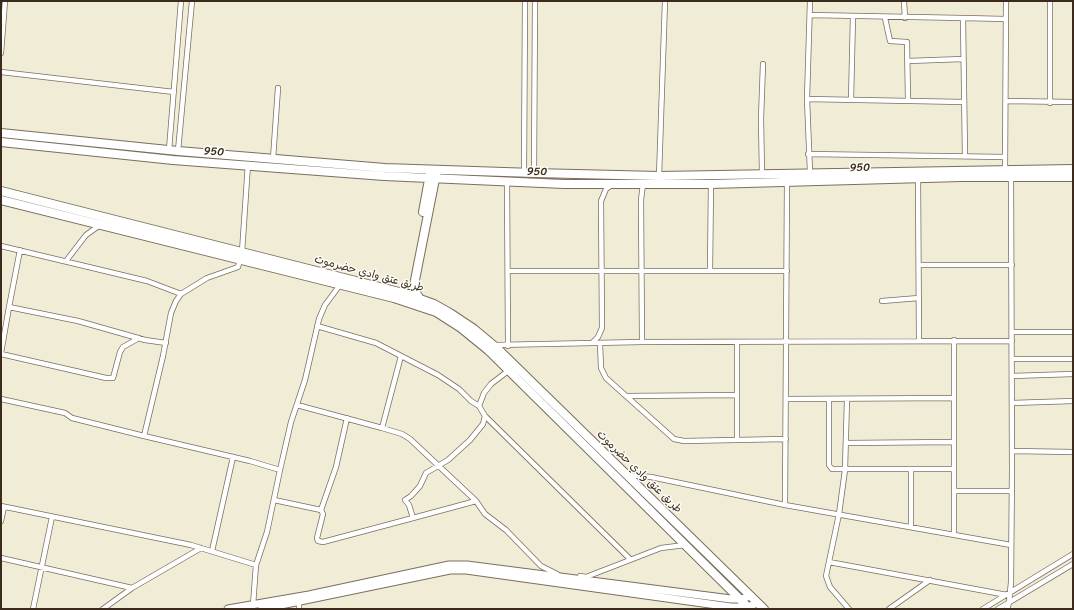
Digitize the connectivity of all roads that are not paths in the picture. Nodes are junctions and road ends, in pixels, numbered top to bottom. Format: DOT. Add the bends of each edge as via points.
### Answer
graph roads {
  1 [pos="5,1"];
  2 [pos="181,1"];
  3 [pos="192,1"];
  4 [pos="525,1"];
  5 [pos="535,1"];
  6 [pos="665,1"];
  7 [pos="810,1"];
  8 [pos="904,1"];
  9 [pos="1006,1"];
  10 [pos="1050,1"];
  11 [pos="810,15"];
  12 [pos="853,16"];
  13 [pos="885,18"];
  14 [pos="905,18"];
  15 [pos="963,18"];
  16 [pos="1005,19"];
  17 [pos="1,53"];
  18 [pos="963,59"];
  19 [pos="908,61"];
  20 [pos="763,64"];
  21 [pos="1,72"];
  22 [pos="278,88"];
  23 [pos="174,92"];
  24 [pos="807,99"];
  25 [pos="851,100"];
  26 [pos="908,101"];
  27 [pos="1006,101"];
  28 [pos="964,102"];
  29 [pos="1050,102"];
  30 [pos="1073,102"];
  31 [pos="1,133"];
  32 [pos="1,142"];
  33 [pos="168,150"];
  34 [pos="178,151"];
  35 [pos="808,154"];
  36 [pos="965,156"];
  37 [pos="248,157"];
  38 [pos="1005,157"];
  39 [pos="274,159"];
  40 [pos="247,166"];
  41 [pos="434,169"];
  42 [pos="810,172"];
  43 [pos="524,173"];
  44 [pos="534,173"];
  45 [pos="1070,173"];
  46 [pos="762,174"];
  47 [pos="1007,174"];
  48 [pos="659,176"];
  49 [pos="788,177"];
  50 [pos="432,178"];
  51 [pos="918,178"];
  52 [pos="507,182"];
  53 [pos="613,184"];
  54 [pos="643,184"];
  55 [pos="711,184"];
  56 [pos="1,192"];
  57 [pos="1,200"];
  58 [pos="100,224"];
  59 [pos="1,246"];
  60 [pos="20,250"];
  61 [pos="241,256"];
  62 [pos="66,261"];
  63 [pos="918,265"];
  64 [pos="1012,265"];
  65 [pos="710,270"];
  66 [pos="508,271"];
  67 [pos="602,271"];
  68 [pos="642,271"];
  69 [pos="787,271"];
  70 [pos="340,285"];
  71 [pos="400,292"];
  72 [pos="182,294"];
  73 [pos="919,298"];
  74 [pos="421,299"];
  75 [pos="882,301"];
  76 [pos="9,307"];
  77 [pos="458,322"];
  78 [pos="317,326"];
  79 [pos="1012,332"];
  80 [pos="1073,332"];
  81 [pos="139,338"];
  82 [pos="954,340"];
  83 [pos="919,341"];
  84 [pos="1012,341"];
  85 [pos="490,342"];
  86 [pos="642,342"];
  87 [pos="737,342"];
  88 [pos="787,342"];
  89 [pos="166,343"];
  90 [pos="592,343"];
  91 [pos="600,343"];
  92 [pos="509,345"];
  93 [pos="1,353"];
  94 [pos="401,356"];
  95 [pos="508,359"];
  96 [pos="1012,359"];
  97 [pos="1073,359"];
  98 [pos="508,371"];
  99 [pos="1073,374"];
  100 [pos="1012,376"];
  101 [pos="737,395"];
  102 [pos="626,396"];
  103 [pos="954,398"];
  104 [pos="1,399"];
  105 [pos="786,399"];
  106 [pos="848,399"];
  107 [pos="829,400"];
  108 [pos="1073,401"];
  109 [pos="1012,403"];
  110 [pos="297,405"];
  111 [pos="479,406"];
  112 [pos="485,416"];
  113 [pos="347,418"];
  114 [pos="382,428"];
  115 [pos="144,436"];
  116 [pos="786,439"];
  117 [pos="737,440"];
  118 [pos="954,442"];
  119 [pos="846,443"];
  120 [pos="1012,451"];
  121 [pos="1073,452"];
  122 [pos="234,457"];
  123 [pos="439,466"];
  124 [pos="911,469"];
  125 [pos="954,469"];
  126 [pos="280,470"];
  127 [pos="845,470"];
  128 [pos="626,475"];
  129 [pos="954,491"];
  130 [pos="1012,491"];
  131 [pos="274,500"];
  132 [pos="476,501"];
  133 [pos="785,505"];
  134 [pos="3,507"];
  135 [pos="320,510"];
  136 [pos="839,514"];
  137 [pos="52,517"];
  138 [pos="413,518"];
  139 [pos="1,521"];
  140 [pos="911,527"];
  141 [pos="954,535"];
  142 [pos="692,539"];
  143 [pos="685,544"];
  144 [pos="1011,544"];
  145 [pos="201,548"];
  146 [pos="212,551"];
  147 [pos="1073,554"];
  148 [pos="1,558"];
  149 [pos="630,559"];
  150 [pos="829,562"];
  151 [pos="1073,564"];
  152 [pos="256,565"];
  153 [pos="43,567"];
  154 [pos="930,580"];
  155 [pos="132,588"];
  156 [pos="1009,594"];
  157 [pos="751,596"];
  158 [pos="741,599"];
  159 [pos="1009,602"];
  160 [pos="757,603"];
  161 [pos="253,605"];
  162 [pos="299,606"];
  163 [pos="749,608"];
  164 [pos="33,609"];
  165 [pos="103,609"];
  166 [pos="228,609"];
  167 [pos="262,609"];
  168 [pos="764,609"];
  169 [pos="849,609"];
  170 [pos="889,609"];
  171 [pos="983,609"];
  172 [pos="998,609"];
  173 [pos="1007,609"];
  1 -- 17 [label="street"];
  2 -- 23 [label="street"];
  3 -- 34 [label="street"];
  4 -- 43 [label="street"];
  5 -- 44 [label="street"];
  6 -- 48 [label="street"];
  7 -- 11 [label="street"];
  8 -- 14 [label="street"];
  9 -- 16 [label="street"];
  10 -- 29 [label="street"];
  11 -- 12 [label="street"];
  11 -- 24 [label="street"];
  12 -- 13 [label="street"];
  12 -- 25 [label="street"];
  13 -- 14 [label="street"];
  13 -- 19 [label="street" via="890,41 907,42"];
  14 -- 15 [label="street"];
  15 -- 16 [label="street"];
  15 -- 18 [label="street"];
  16 -- 27 [label="street"];
  18 -- 19 [label="street"];
  18 -- 28 [label="street"];
  19 -- 26 [label="street"];
  20 -- 46 [label="street"];
  21 -- 23 [label="street"];
  22 -- 39 [label="street"];
  23 -- 33 [label="street"];
  24 -- 25 [label="street"];
  24 -- 35 [label="street"];
  25 -- 26 [label="street"];
  26 -- 28 [label="street"];
  27 -- 29 [label="street"];
  27 -- 38 [label="street"];
  28 -- 36 [label="street"];
  29 -- 30 [label="street"];
  31 -- 33 [label="main road, 950"];
  32 -- 40 [label="main road, 950 / 950"];
  33 -- 34 [label="main road, 950"];
  34 -- 37 [label="main road, 950"];
  35 -- 36 [label="street"];
  35 -- 42 [label="street"];
  36 -- 38 [label="street"];
  37 -- 39 [label="main road, 950"];
  37 -- 40 [label="street"];
  38 -- 47 [label="street"];
  39 -- 41 [label="main road, 950" via="385,168"];
  40 -- 50 [label="main road, 950 / 950"];
  40 -- 61 [label="street"];
  41 -- 43 [label="main road, 950"];
  41 -- 50 [label="main road"];
  42 -- 47 [label="main road, 950"];
  42 -- 49 [label="main road, 950"];
  43 -- 44 [label="main road, 950"];
  44 -- 48 [label="main road, 950"];
  45 -- 47 [label="main road, 950"];
  46 -- 48 [label="main road, 950"];
  46 -- 49 [label="main road, 950"];
  47 -- 51 [label="main road, 950 / 950"];
  47 -- 64 [label="street"];
  49 -- 51 [label="main road, 950 / 950"];
  49 -- 55 [label="main road, 950 / 950"];
  49 -- 69 [label="street"];
  50 -- 52 [label="main road, 950 / 950"];
  50 -- 71 [label="main road" via="410,281"];
  50 -- 74 [label="main road" via="414,285 416,294"];
  51 -- 63 [label="street"];
  52 -- 53 [label="main road, 950 / 950"];
  52 -- 66 [label="street"];
  53 -- 54 [label="main road, 950 / 950"];
  53 -- 67 [label="street" via="606,189 601,200"];
  54 -- 55 [label="main road, 950 / 950"];
  54 -- 68 [label="street"];
  55 -- 65 [label="street"];
  56 -- 61 [label="main road, طريق عتق وادي حضرموت"];
  57 -- 58 [label="main road, طريق عتق وادي حضرموت"];
  58 -- 61 [label="main road, طريق عتق وادي حضرموت"];
  58 -- 62 [label="street" via="86,235"];
  59 -- 60 [label="street"];
  60 -- 62 [label="street"];
  60 -- 76 [label="street"];
  61 -- 70 [label="main road, طريق عتق وادي حضرموت"];
  61 -- 71 [label="main road, طريق عتق وادي حضرموت"];
  61 -- 72 [label="street" via="238,267 207,278"];
  62 -- 72 [label="street" via="147,281"];
  63 -- 64 [label="street"];
  63 -- 73 [label="street"];
  64 -- 79 [label="street"];
  65 -- 68 [label="street"];
  65 -- 69 [label="street"];
  66 -- 67 [label="street"];
  66 -- 92 [label="street"];
  67 -- 68 [label="street"];
  67 -- 90 [label="street" via="602,328"];
  68 -- 86 [label="street"];
  69 -- 88 [label="street"];
  70 -- 77 [label="main road, طريق عتق وادي حضرموت" via="415,304"];
  70 -- 78 [label="street" via="325,304"];
  71 -- 74 [label="main road, طريق عتق وادي حضرموت"];
  72 -- 89 [label="street" via="171,313"];
  73 -- 75 [label="street"];
  73 -- 83 [label="street"];
  74 -- 77 [label="main road, طريق عتق وادي حضرموت"];
  76 -- 81 [label="street" via="78,321"];
  76 -- 93 [label="street"];
  77 -- 85 [label="main road, طريق عتق وادي حضرموت"];
  77 -- 98 [label="main road, طريق عتق وادي حضرموت"];
  78 -- 94 [label="street" via="376,343"];
  78 -- 110 [label="street"];
  79 -- 80 [label="street"];
  79 -- 84 [label="street"];
  81 -- 89 [label="street"];
  81 -- 93 [label="street" via="123,347 113,378"];
  82 -- 83 [label="street"];
  82 -- 84 [label="street"];
  82 -- 103 [label="street"];
  83 -- 88 [label="street"];
  84 -- 96 [label="street"];
  85 -- 92 [label="street"];
  85 -- 95 [label="main road, طريق عتق وادي حضرموت"];
  86 -- 87 [label="street"];
  86 -- 91 [label="street"];
  87 -- 88 [label="street"];
  87 -- 101 [label="street"];
  88 -- 105 [label="street"];
  89 -- 115 [label="street"];
  90 -- 91 [label="street"];
  90 -- 92 [label="street"];
  91 -- 102 [label="street" via="602,371"];
  92 -- 95 [label="street"];
  94 -- 111 [label="street" via="460,389"];
  94 -- 114 [label="street"];
  95 -- 128 [label="main road, طريق عتق وادي حضرموت"];
  96 -- 97 [label="street"];
  96 -- 100 [label="street"];
  98 -- 111 [label="street" via="491,384"];
  98 -- 143 [label="main road, طريق عتق وادي حضرموت"];
  99 -- 100 [label="street"];
  100 -- 109 [label="street"];
  101 -- 102 [label="street"];
  101 -- 117 [label="street"];
  102 -- 117 [label="street" via="677,440"];
  103 -- 106 [label="street"];
  103 -- 118 [label="street"];
  104 -- 115 [label="street" via="65,413 72,418"];
  105 -- 107 [label="street"];
  105 -- 116 [label="street"];
  106 -- 107 [label="street"];
  106 -- 119 [label="street"];
  107 -- 127 [label="street" via="828,465 834,470"];
  108 -- 109 [label="street"];
  109 -- 120 [label="street"];
  110 -- 113 [label="street"];
  110 -- 126 [label="street"];
  111 -- 112 [label="street"];
  112 -- 123 [label="street" via="483,424 470,440"];
  112 -- 149 [label="street"];
  113 -- 114 [label="street"];
  113 -- 135 [label="street" via="336,467"];
  114 -- 123 [label="street" via="410,439"];
  115 -- 122 [label="street"];
  116 -- 117 [label="street"];
  116 -- 133 [label="street"];
  118 -- 119 [label="street"];
  118 -- 125 [label="street"];
  119 -- 127 [label="street"];
  120 -- 121 [label="street"];
  120 -- 130 [label="street"];
  122 -- 126 [label="street"];
  122 -- 146 [label="street"];
  123 -- 132 [label="street"];
  123 -- 138 [label="street" via="426,473 420,486 405,500 410,505"];
  124 -- 125 [label="street"];
  124 -- 127 [label="street"];
  124 -- 140 [label="street"];
  125 -- 129 [label="street"];
  126 -- 131 [label="street"];
  127 -- 136 [label="street"];
  128 -- 133 [label="street" via="651,477"];
  128 -- 142 [label="main road, طريق عتق وادي حضرموت"];
  129 -- 130 [label="street"];
  129 -- 141 [label="street"];
  130 -- 144 [label="street"];
  131 -- 135 [label="street"];
  131 -- 152 [label="street" via="266,538"];
  132 -- 138 [label="street"];
  132 -- 149 [label="street" via="485,514 506,530 540,566 554,573 586,577"];
  133 -- 136 [label="street"];
  134 -- 137 [label="street"];
  134 -- 139 [label="street"];
  135 -- 138 [label="street" via="323,514 317,538 323,542"];
  136 -- 140 [label="street"];
  136 -- 150 [label="street"];
  137 -- 145 [label="street"];
  137 -- 153 [label="street"];
  140 -- 141 [label="street"];
  141 -- 144 [label="street"];
  142 -- 143 [label="street"];
  142 -- 157 [label="main road, طريق عتق وادي حضرموت"];
  143 -- 149 [label="street" via="661,548"];
  143 -- 158 [label="main road, طريق عتق وادي حضرموت"];
  144 -- 156 [label="street"];
  145 -- 146 [label="street"];
  145 -- 155 [label="street"];
  146 -- 152 [label="street"];
  147 -- 156 [label="street"];
  148 -- 153 [label="street"];
  150 -- 154 [label="street"];
  150 -- 169 [label="street" via="826,576 828,582"];
  151 -- 159 [label="street"];
  152 -- 161 [label="street"];
  153 -- 155 [label="street"];
  153 -- 164 [label="street"];
  154 -- 156 [label="street"];
  154 -- 170 [label="street"];
  155 -- 165 [label="street"];
  156 -- 159 [label="street"];
  156 -- 171 [label="street"];
  157 -- 158 [label="street"];
  157 -- 160 [label="main road, طريق عتق وادي حضرموت"];
  158 -- 161 [label="street" via="467,565 449,565"];
  158 -- 163 [label="main road, طريق عتق وادي حضرموت"];
  159 -- 172 [label="street"];
  159 -- 173 [label="street"];
  160 -- 163 [label="street"];
  160 -- 168 [label="main road, طريق عتق وادي حضرموت"];
  161 -- 166 [label="street"];
  162 -- 163 [label="street" via="450,570 466,570"];
  162 -- 167 [label="street"];
}
